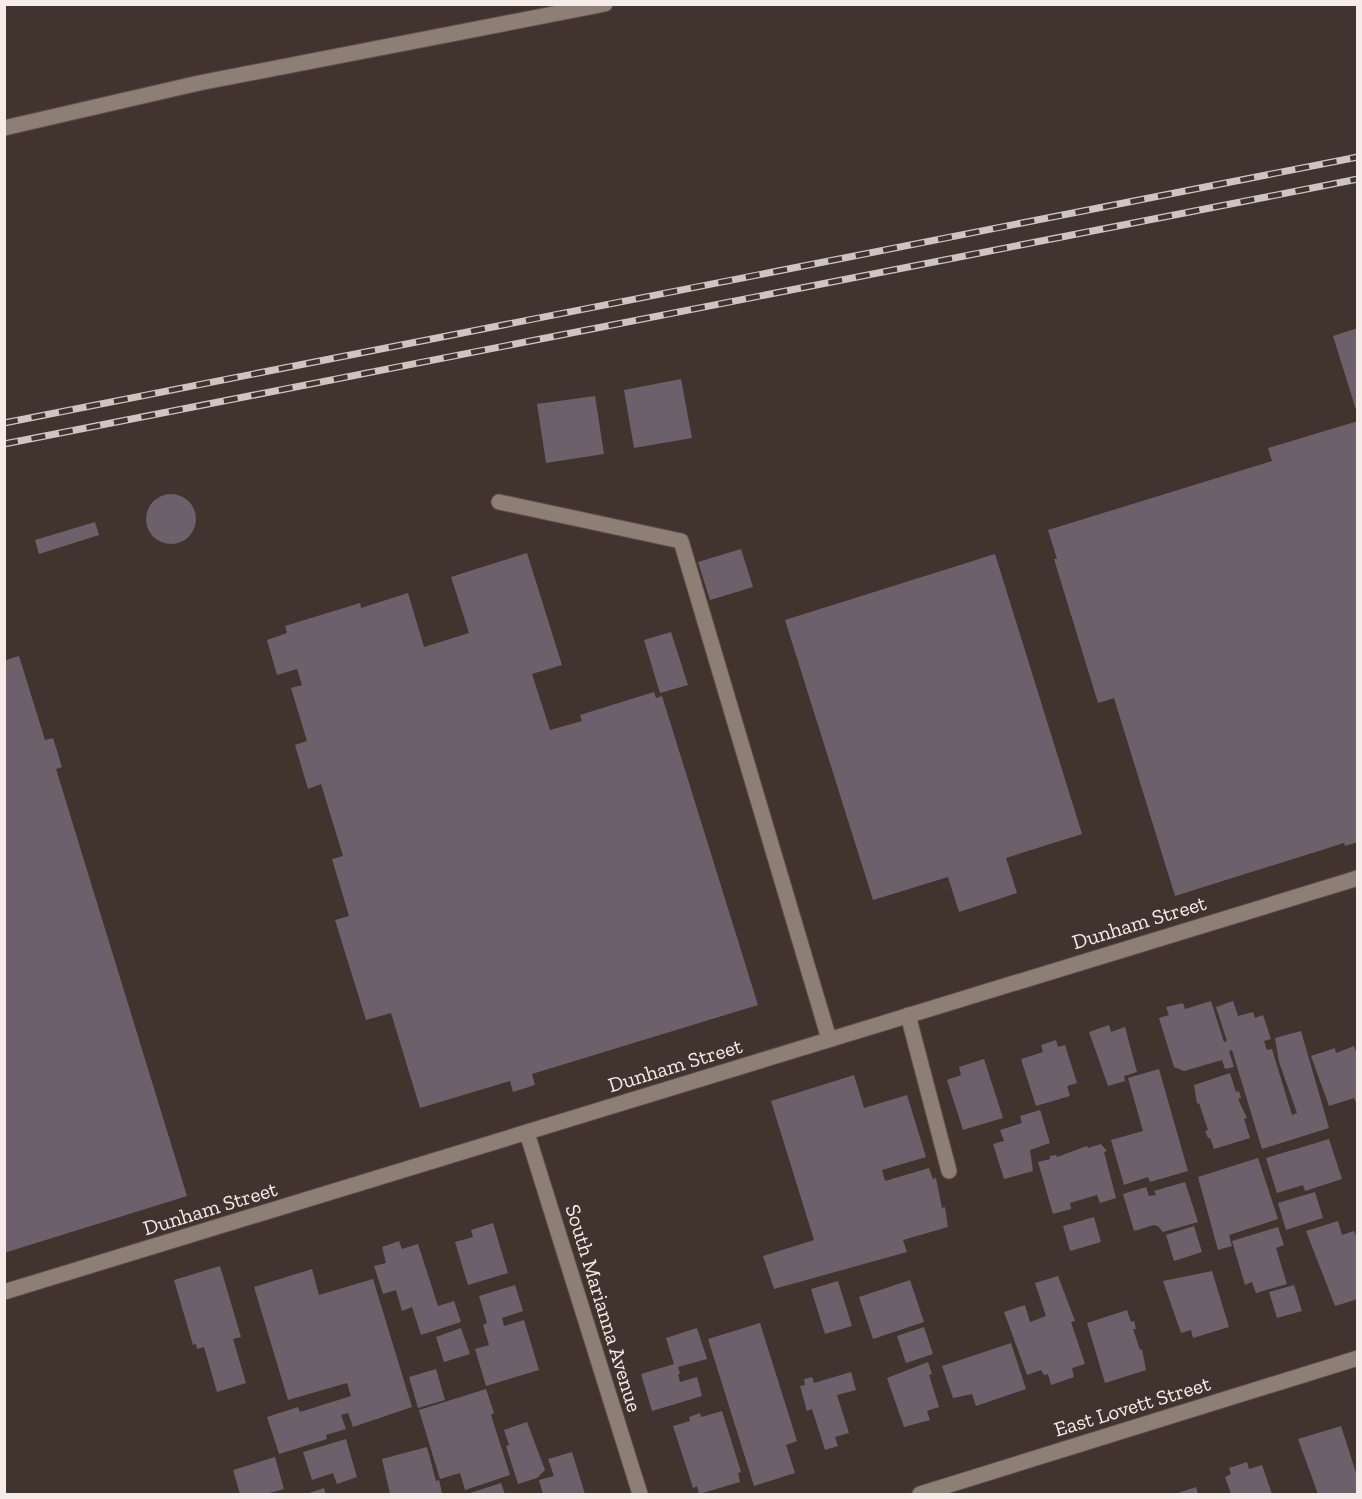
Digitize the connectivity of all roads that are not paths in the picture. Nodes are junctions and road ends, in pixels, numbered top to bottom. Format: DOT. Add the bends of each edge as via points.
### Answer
graph roads {
  1 [pos="605,4"];
  2 [pos="4,128"];
  3 [pos="499,502"];
  4 [pos="1358,878"];
  5 [pos="908,1015"];
  6 [pos="829,1039"];
  7 [pos="527,1134"];
  8 [pos="949,1171"];
  9 [pos="4,1292"];
  10 [pos="1358,1358"];
  11 [pos="640,1494"];
  12 [pos="920,1494"];
  1 -- 2 [label="street" via="200,83"];
  3 -- 6 [label="street" via="681,541"];
  4 -- 5 [label="street, Dunham Street"];
  5 -- 6 [label="street, Dunham Street"];
  5 -- 8 [label="street"];
  6 -- 7 [label="street, Dunham Street"];
  7 -- 9 [label="street, Dunham Street"];
  7 -- 11 [label="street, South Marianna Avenue"];
  10 -- 12 [label="street, East Lovett Street"];
}
